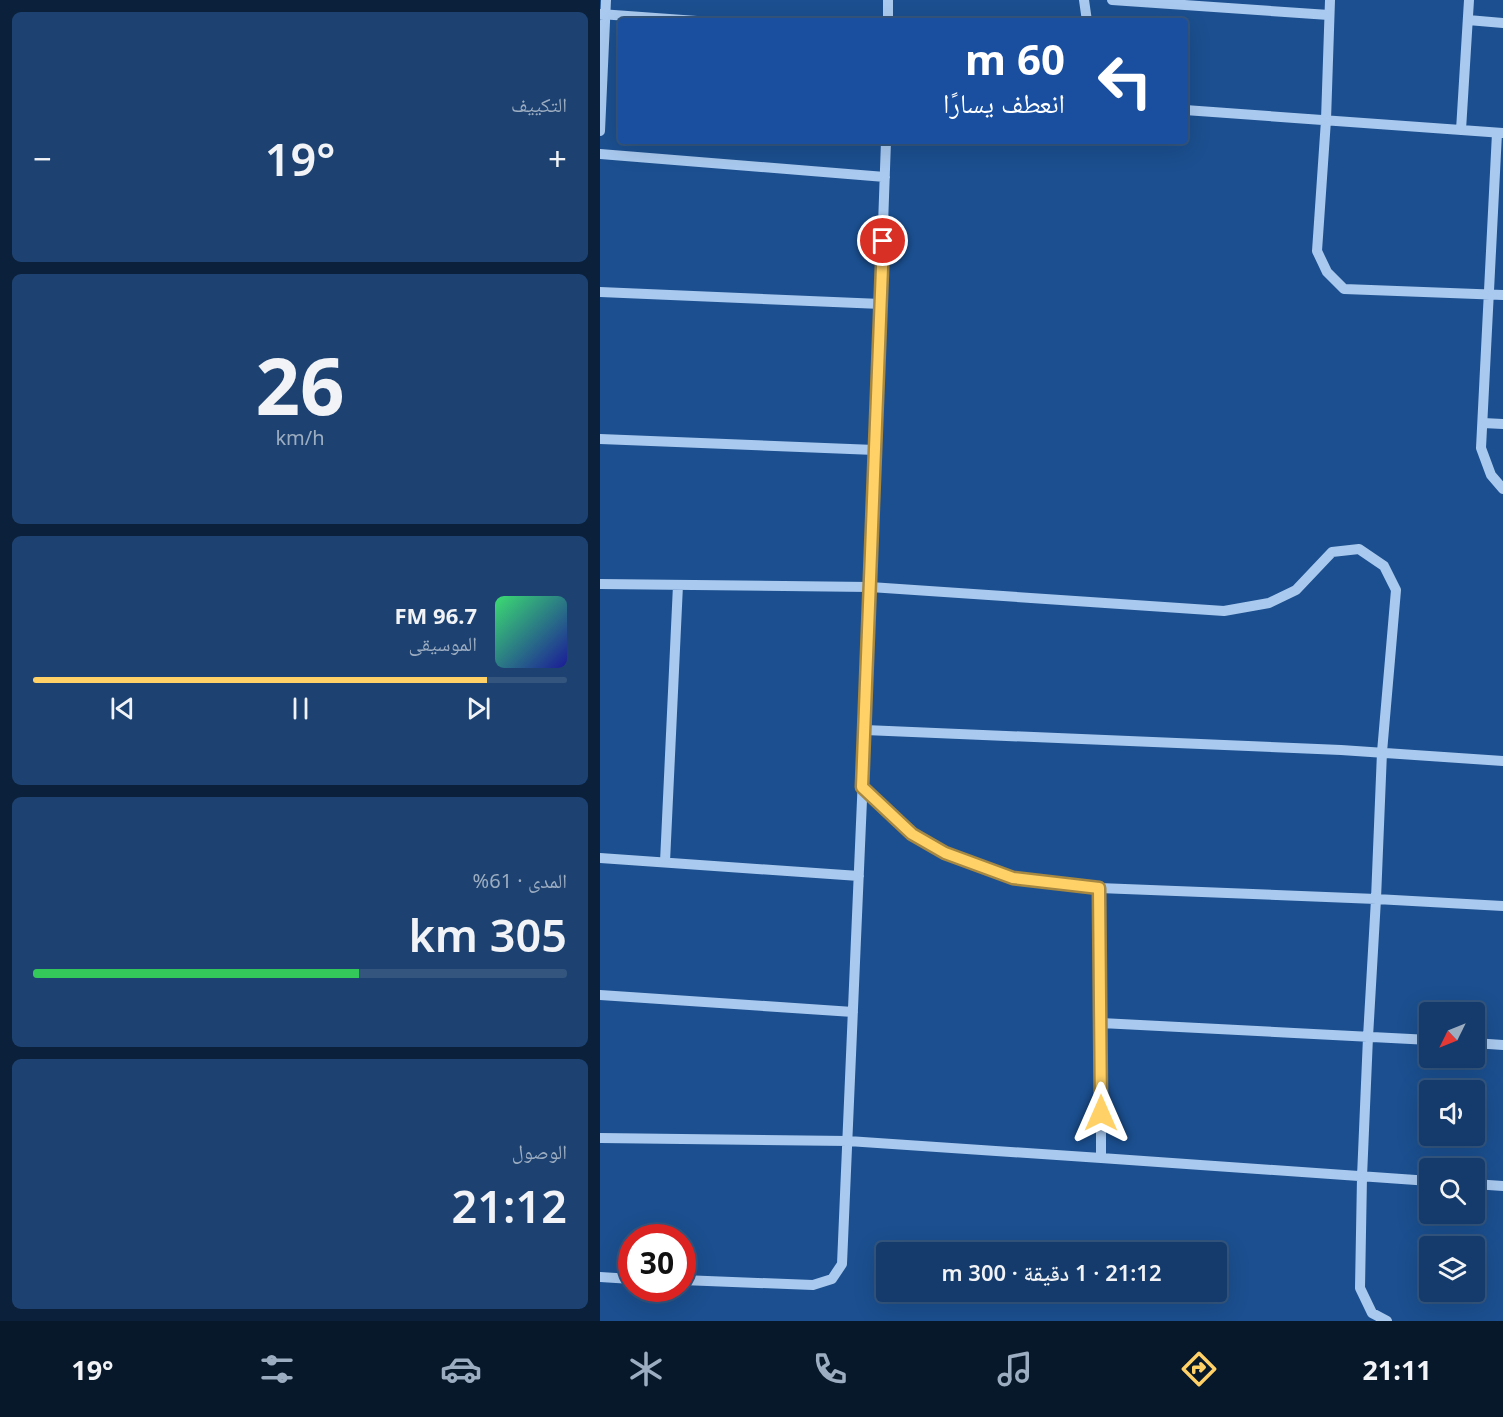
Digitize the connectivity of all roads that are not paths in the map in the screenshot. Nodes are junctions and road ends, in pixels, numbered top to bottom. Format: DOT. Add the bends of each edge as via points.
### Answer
graph roads {
  1 [pos="606,0"];
  2 [pos="888,0"];
  3 [pos="1083,0"];
  4 [pos="1112,0"];
  5 [pos="1330,0"];
  6 [pos="1469,0"];
  7 [pos="603,14"];
  8 [pos="1329,15"];
  9 [pos="657,18"];
  10 [pos="888,18"];
  11 [pos="1086,18"];
  12 [pos="1468,20"];
  13 [pos="1503,23"];
  14 [pos="1188,110"];
  15 [pos="1326,120"];
  16 [pos="1461,130"];
  17 [pos="600,131"];
  18 [pos="1500,133"];
  19 [pos="886,144"];
  20 [pos="600,154"];
  21 [pos="885,177"];
  22 [pos="600,292"];
  23 [pos="1489,295"];
  24 [pos="1503,295"];
  25 [pos="881,304"];
  26 [pos="1483,423"];
  27 [pos="1503,424"];
  28 [pos="600,439"];
  29 [pos="875,450"];
  30 [pos="1503,489"];
  31 [pos="600,584"];
  32 [pos="678,585"];
  33 [pos="870,587"];
  34 [pos="865,730"];
  35 [pos="1382,752"];
  36 [pos="1503,761"];
  37 [pos="862,787"];
  38 [pos="600,858"];
  39 [pos="665,862"];
  40 [pos="859,876"];
  41 [pos="1099,888"];
  42 [pos="1376,899"];
  43 [pos="1503,906"];
  44 [pos="600,995"];
  45 [pos="853,1012"];
  46 [pos="1101,1023"];
  47 [pos="1368,1036"];
  48 [pos="1419,1039"];
  49 [pos="1485,1044"];
  50 [pos="1503,1045"];
  51 [pos="600,1138"];
  52 [pos="848,1141"];
  53 [pos="1101,1158"];
  54 [pos="1362,1177"];
  55 [pos="1419,1180"];
  56 [pos="1485,1185"];
  57 [pos="1503,1186"];
  58 [pos="600,1277"];
  59 [pos="618,1278"];
  60 [pos="696,1281"];
  61 [pos="1387,1321"];
  1 -- 7 [label="street"];
  2 -- 10 [label="street"];
  3 -- 11 [label="street"];
  4 -- 8 [label="street"];
  5 -- 8 [label="street"];
  6 -- 12 [label="street"];
  7 -- 9 [label="street"];
  7 -- 17 [label="street"];
  8 -- 15 [label="street"];
  12 -- 13 [label="street"];
  12 -- 16 [label="street"];
  14 -- 15 [label="street"];
  15 -- 16 [label="street"];
  15 -- 23 [label="street" via="1317,251 1327,272 1344,289"];
  16 -- 18 [label="street"];
  18 -- 23 [label="street"];
  19 -- 21 [label="street"];
  20 -- 21 [label="street"];
  21 -- 25 [label="street"];
  22 -- 25 [label="street"];
  23 -- 24 [label="street"];
  23 -- 26 [label="street"];
  25 -- 29 [label="street"];
  26 -- 27 [label="street"];
  26 -- 30 [label="street" via="1481,448 1491,475"];
  28 -- 29 [label="street"];
  29 -- 33 [label="street"];
  31 -- 32 [label="street"];
  32 -- 33 [label="street"];
  32 -- 39 [label="street"];
  33 -- 34 [label="street"];
  33 -- 35 [label="street" via="1224,611 1269,603 1296,590 1332,552 1359,549 1384,566 1396,590"];
  34 -- 35 [label="street"];
  34 -- 37 [label="street"];
  35 -- 36 [label="street"];
  35 -- 42 [label="street"];
  37 -- 40 [label="street"];
  37 -- 41 [label="street" via="912,834 945,853 1013,878"];
  38 -- 39 [label="street"];
  39 -- 40 [label="street"];
  40 -- 45 [label="street"];
  41 -- 42 [label="street"];
  41 -- 46 [label="street"];
  42 -- 43 [label="street"];
  42 -- 47 [label="street"];
  44 -- 45 [label="street"];
  45 -- 52 [label="street"];
  46 -- 47 [label="street"];
  46 -- 53 [label="street"];
  47 -- 48 [label="street"];
  47 -- 54 [label="street"];
  49 -- 50 [label="street"];
  51 -- 52 [label="street"];
  52 -- 53 [label="street"];
  52 -- 60 [label="street" via="842,1264 832,1279 813,1285"];
  53 -- 54 [label="street"];
  54 -- 55 [label="street"];
  54 -- 61 [label="street" via="1360,1288 1372,1313"];
  56 -- 57 [label="street"];
  58 -- 59 [label="street"];
}
